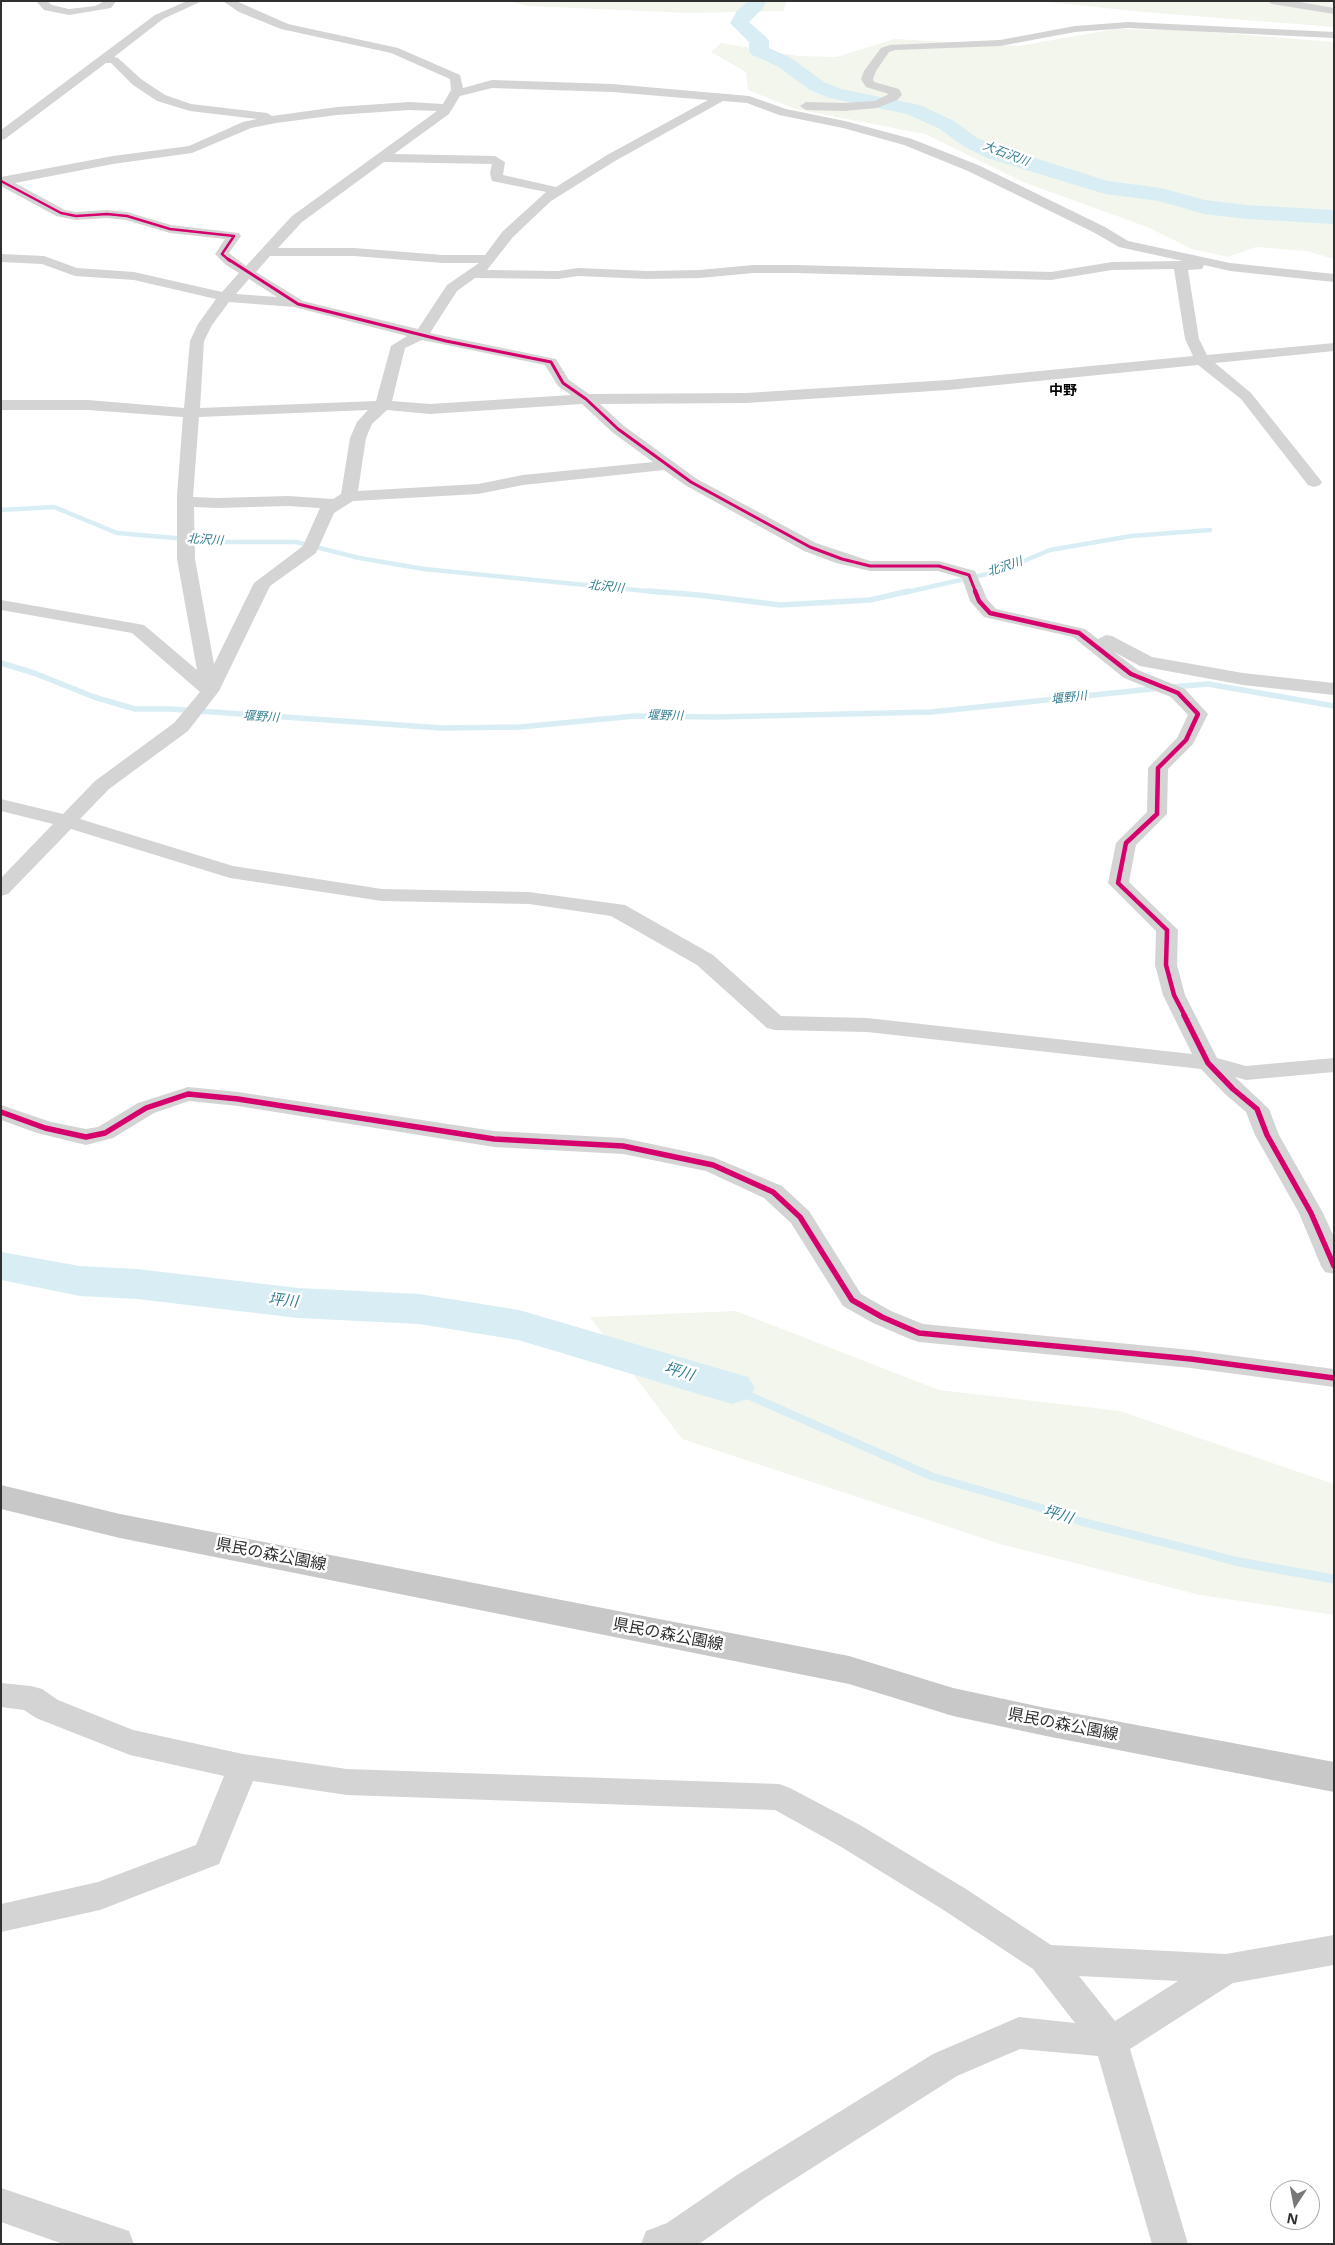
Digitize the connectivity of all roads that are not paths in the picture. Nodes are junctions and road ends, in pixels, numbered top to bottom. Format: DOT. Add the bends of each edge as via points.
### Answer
graph roads {
  1 [pos="41,1"];
  2 [pos="111,1"];
  3 [pos="197,1"];
  4 [pos="228,1"];
  5 [pos="1272,1"];
  6 [pos="1334,11"];
  7 [pos="1334,36"];
  8 [pos="104,59"];
  9 [pos="456,92"];
  10 [pos="719,99"];
  11 [pos="738,99"];
  12 [pos="447,108"];
  13 [pos="276,119"];
  14 [pos="1,136"];
  15 [pos="382,158"];
  16 [pos="2,182"];
  17 [pos="558,191"];
  18 [pos="268,252"];
  19 [pos="1,258"];
  20 [pos="490,259"];
  21 [pos="1180,265"];
  22 [pos="1230,268"];
  23 [pos="248,273"];
  24 [pos="474,274"];
  25 [pos="1334,278"];
  26 [pos="225,297"];
  27 [pos="298,304"];
  28 [pos="422,334"];
  29 [pos="1334,347"];
  30 [pos="1203,361"];
  31 [pos="586,399"];
  32 [pos="1,405"];
  33 [pos="383,405"];
  34 [pos="192,413"];
  35 [pos="668,465"];
  36 [pos="1314,482"];
  37 [pos="343,500"];
  38 [pos="186,501"];
  39 [pos="1,604"];
  40 [pos="1079,633"];
  41 [pos="1334,689"];
  42 [pos="199,704"];
  43 [pos="1,806"];
  44 [pos="65,821"];
  45 [pos="1,890"];
  46 [pos="1208,1063"];
  47 [pos="1334,1065"];
  48 [pos="1,1112"];
  49 [pos="1334,1266"];
  50 [pos="1334,1378"];
  51 [pos="1,1496"];
  52 [pos="1,1695"];
  53 [pos="243,1767"];
  54 [pos="1334,1777"];
  55 [pos="1,1918"];
  56 [pos="1334,1950"];
  57 [pos="1045,1959"];
  58 [pos="1226,1969"];
  59 [pos="1110,2042"];
  60 [pos="1,2205"];
  61 [pos="116,2244"];
  62 [pos="660,2244"];
  63 [pos="1170,2244"];
  1 -- 2 [label="street" via="48,8 69,12 96,9 107,6"];
  3 -- 8 [label="street" via="160,16"];
  4 -- 9 [label="street" via="285,27 394,50 456,77"];
  5 -- 6 [label="street"];
  7 -- 11 [label="street" via="1128,24 1075,29 1000,43 894,46 885,50 867,79 870,84 895,92 896,95 877,104 780,105"];
  8 -- 13 [label="street" via="114,60 137,82 161,98 190,107"];
  8 -- 14 [label="street"];
  9 -- 10 [label="street" via="492,84 612,88"];
  9 -- 12 [label="street"];
  10 -- 11 [label="street"];
  10 -- 17 [label="street"];
  11 -- 22 [label="street" via="908,142 973,168 1124,244"];
  12 -- 13 [label="street" via="409,106"];
  12 -- 15 [label="street"];
  13 -- 16 [label="street" via="247,125 192,149 113,160"];
  15 -- 17 [label="street" via="495,160 499,162 497,178"];
  15 -- 18 [label="street" via="297,220"];
  16 -- 23 [label="street" via="61,213 127,216 170,229 234,236 222,254"];
  17 -- 20 [label="street" via="546,198 508,234"];
  18 -- 20 [label="street" via="354,252"];
  18 -- 23 [label="street"];
  19 -- 26 [label="street" via="44,260 75,272 134,276"];
  20 -- 24 [label="street"];
  21 -- 22 [label="street"];
  21 -- 24 [label="street" via="1112,266 1051,276 795,268 647,275 578,272 558,275"];
  21 -- 30 [label="street" via="1192,339"];
  22 -- 25 [label="street"];
  23 -- 26 [label="street"];
  23 -- 27 [label="street"];
  24 -- 28 [label="street" via="452,288"];
  26 -- 27 [label="street"];
  26 -- 34 [label="street" via="197,341"];
  27 -- 28 [label="street"];
  28 -- 31 [label="street" via="551,362 564,384"];
  28 -- 33 [label="street" via="398,346"];
  29 -- 30 [label="street"];
  30 -- 31 [label="street" via="948,386 746,398"];
  30 -- 36 [label="street" via="1246,396"];
  31 -- 33 [label="street" via="430,409"];
  31 -- 35 [label="street" via="618,429"];
  32 -- 34 [label="street" via="88,406"];
  33 -- 34 [label="street"];
  33 -- 37 [label="street" via="366,422 358,438"];
  34 -- 38 [label="street"];
  35 -- 37 [label="street" via="523,480 478,489"];
  35 -- 40 [label="street" via="691,482 810,547 870,566 939,566 971,579 979,601 990,613"];
  37 -- 38 [label="street"];
  37 -- 42 [label="street" via="327,510 311,545 264,583"];
  38 -- 42 [label="street" via="186,559"];
  39 -- 42 [label="street" via="138,629"];
  40 -- 41 [label="street" via="1105,639 1147,662 1243,679"];
  40 -- 46 [label="street" via="1131,674 1177,692 1198,714 1186,740 1158,768 1157,814 1126,843 1118,883 1167,930 1166,965 1174,995"];
  42 -- 44 [label="street" via="181,726 102,785"];
  43 -- 44 [label="street"];
  44 -- 45 [label="street"];
  44 -- 46 [label="street" via="230,872 382,895 529,898 617,910 705,960 776,1023 867,1025"];
  46 -- 47 [label="street" via="1246,1073"];
  46 -- 49 [label="street" via="1257,1109"];
  48 -- 50 [label="street" via="45,1128 86,1137 105,1133 146,1108 188,1094 238,1098 494,1139 623,1146 713,1164 773,1192 800,1217 852,1300 919,1333 1192,1359"];
  51 -- 54 [label="main road, 県民の森公園線" via="120,1526 849,1670 953,1702 1046,1722"];
  52 -- 53 [label="street" via="32,1698 47,1708 130,1742"];
  53 -- 55 [label="street" via="208,1854 100,1896"];
  53 -- 57 [label="street" via="347,1782 780,1797 954,1898"];
  56 -- 58 [label="street"];
  57 -- 58 [label="street"];
  57 -- 59 [label="street"];
  58 -- 59 [label="street"];
  59 -- 62 [label="street" via="1018,2033 944,2065 750,2187 678,2237"];
  59 -- 63 [label="street"];
  60 -- 61 [label="street"];
}
